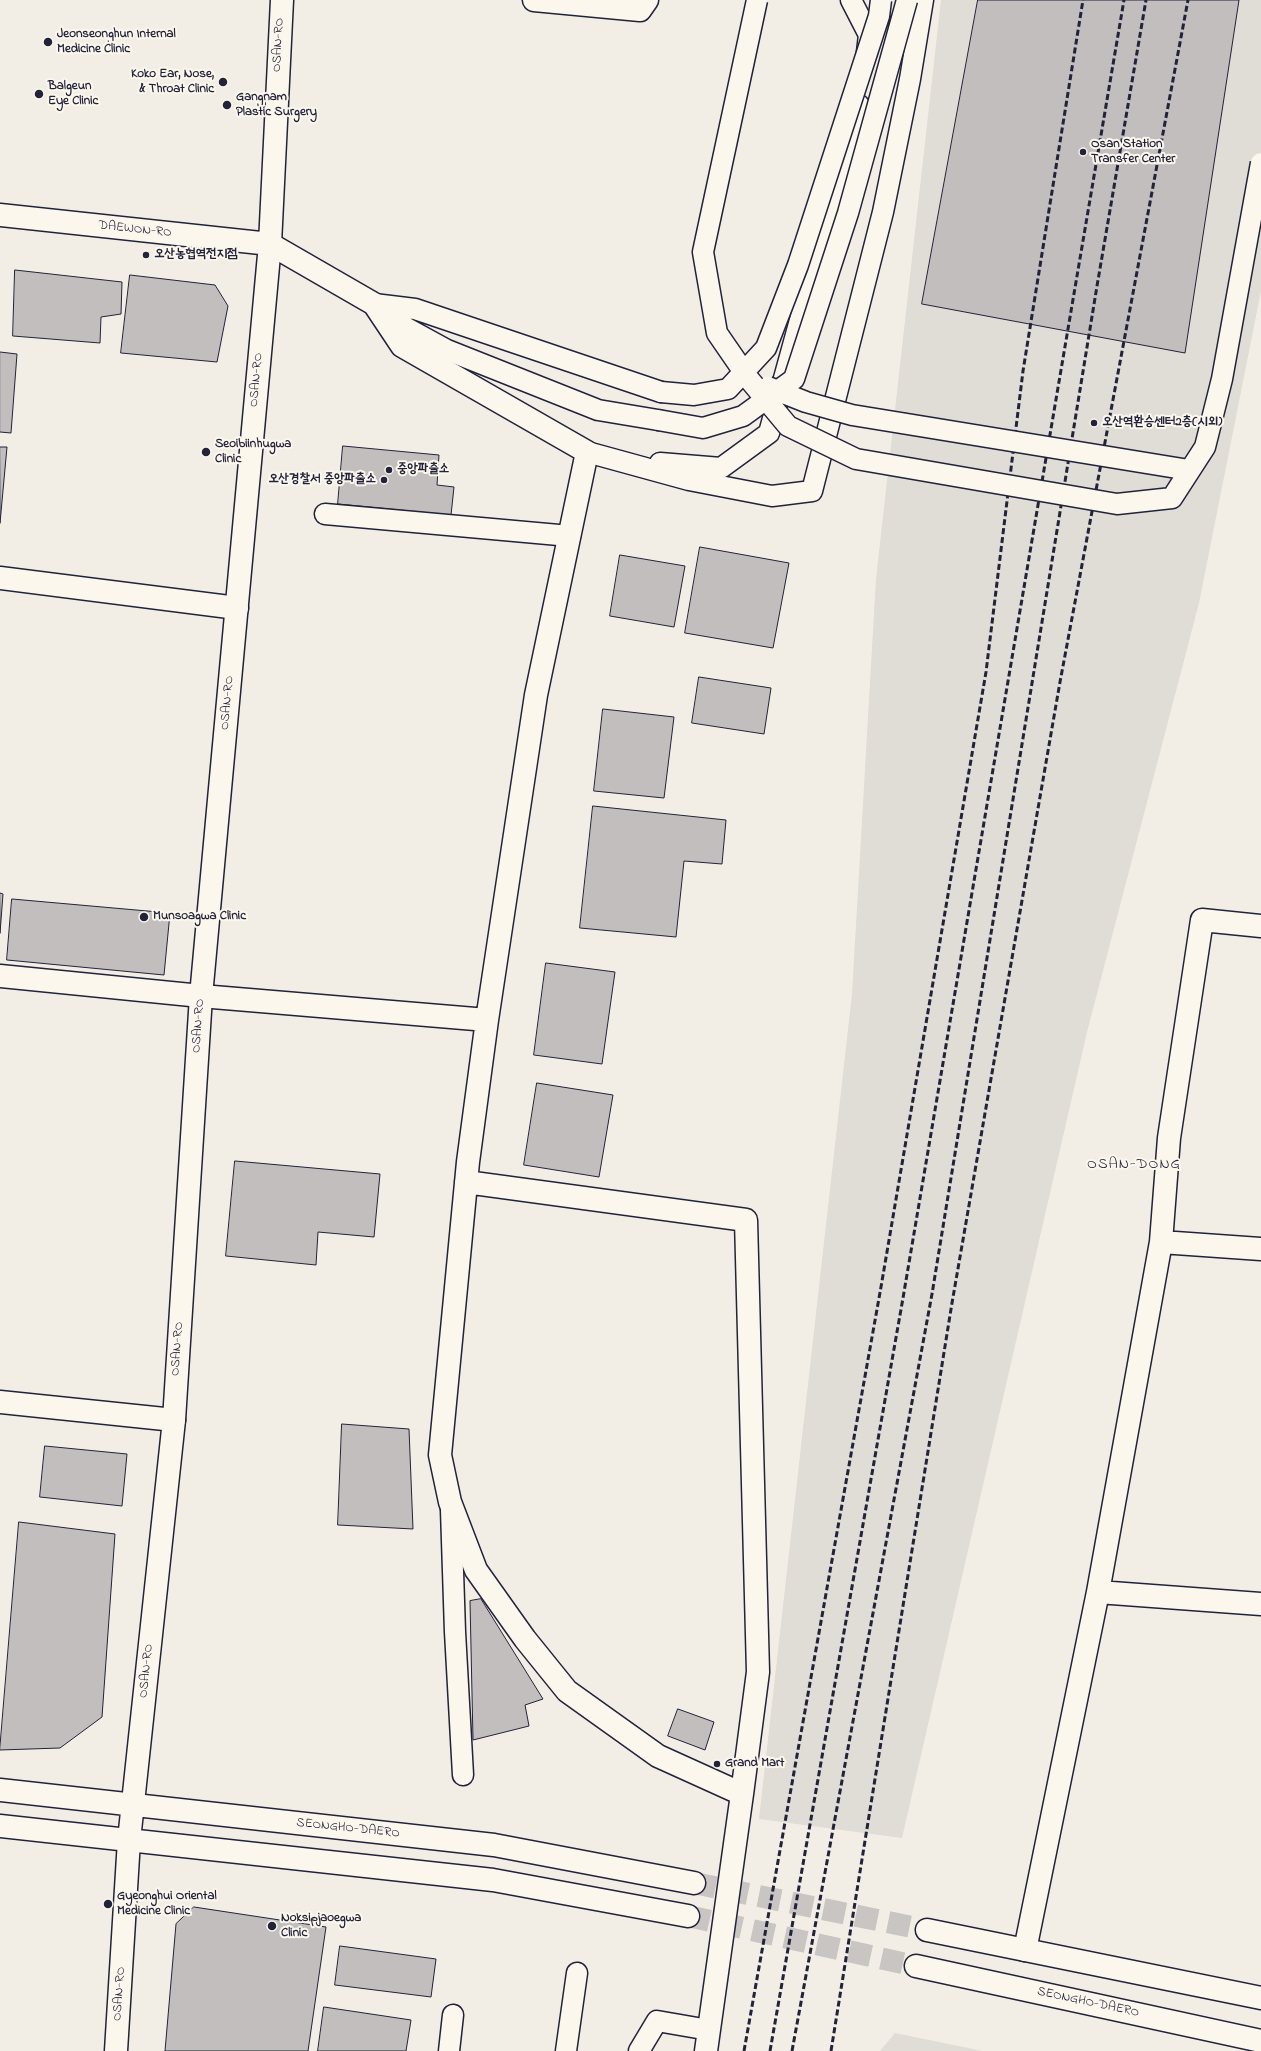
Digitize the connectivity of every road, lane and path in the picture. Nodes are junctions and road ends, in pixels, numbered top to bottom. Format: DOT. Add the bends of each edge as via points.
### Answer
graph roads {
  1 [pos="282,0"];
  2 [pos="534,0"];
  3 [pos="757,0"];
  4 [pos="851,0"];
  5 [pos="881,0"];
  6 [pos="907,0"];
  7 [pos="923,0"];
  8 [pos="644,5"];
  9 [pos="1261,163"];
  10 [pos="0,215"];
  11 [pos="270,244"];
  12 [pos="377,309"];
  13 [pos="748,378"];
  14 [pos="587,452"];
  15 [pos="612,459"];
  16 [pos="1189,470"];
  17 [pos="325,514"];
  18 [pos="570,536"];
  19 [pos="0,578"];
  20 [pos="237,608"];
  21 [pos="1261,926"];
  22 [pos="0,976"];
  23 [pos="201,996"];
  24 [pos="487,1020"];
  25 [pos="466,1182"];
  26 [pos="1161,1242"];
  27 [pos="1261,1249"];
  28 [pos="0,1402"];
  29 [pos="174,1420"];
  30 [pos="450,1502"];
  31 [pos="1098,1592"];
  32 [pos="1261,1604"];
  33 [pos="463,1775"];
  34 [pos="0,1790"];
  35 [pos="742,1794"];
  36 [pos="133,1805"];
  37 [pos="0,1826"];
  38 [pos="130,1840"];
  39 [pos="694,1883"];
  40 [pos="688,1916"];
  41 [pos="927,1930"];
  42 [pos="1025,1950"];
  43 [pos="916,1966"];
  44 [pos="577,1973"];
  45 [pos="1261,1998"];
  46 [pos="453,2015"];
  47 [pos="709,2030"];
  48 [pos="1261,2041"];
  49 [pos="116,2051"];
  50 [pos="450,2051"];
  51 [pos="566,2051"];
  52 [pos="638,2051"];
  53 [pos="706,2051"];
  1 -- 11 [label="street, OSAN-RO"];
  2 -- 8 [label="street"];
  3 -- 13 [label="lane, bridge" via="703,252 717,333"];
  4 -- 15 [label="lane" via="869,35 861,98 769,433 721,468"];
  5 -- 12 [label="lane, bridge" via="879,16 830,171 766,348 728,389 694,395 661,392 415,309"];
  6 -- 12 [label="lane, bridge" via="848,213 794,379 743,416 703,428 598,410 447,350"];
  7 -- 15 [label="lane" via="883,212 812,491 772,496 689,480"];
  9 -- 16 [label="lane, bridge" via="1222,379 1205,447"];
  10 -- 11 [label="street, DAEWON-RO"];
  11 -- 12 [label="street"];
  11 -- 20 [label="street, OSAN-RO"];
  12 -- 14 [label="street" via="402,346"];
  13 -- 16 [label="lane, bridge" via="806,402 852,414"];
  13 -- 16 [label="lane, bridge" via="788,426 856,459 1117,504 1172,498"];
  14 -- 15 [label="lane"];
  14 -- 18 [label="street"];
  17 -- 18 [label="lane"];
  18 -- 24 [label="street" via="536,695"];
  19 -- 20 [label="street"];
  20 -- 23 [label="street, OSAN-RO"];
  21 -- 26 [label="street" via="1202,920 1169,1138"];
  22 -- 23 [label="street"];
  23 -- 24 [label="street"];
  23 -- 29 [label="street, OSAN-RO"];
  24 -- 25 [label="street"];
  25 -- 30 [label="street" via="440,1455"];
  25 -- 35 [label="street" via="746,1220 758,1672"];
  26 -- 27 [label="street"];
  26 -- 31 [label="street"];
  28 -- 29 [label="street"];
  29 -- 36 [label="street, OSAN-RO"];
  30 -- 33 [label="lane"];
  30 -- 35 [label="street" via="476,1570 525,1639 567,1691 658,1756"];
  31 -- 32 [label="street"];
  31 -- 42 [label="street"];
  34 -- 36 [label="street, SEONGHO-DAERO"];
  35 -- 47 [label="street"];
  36 -- 38 [label="street, OSAN-RO"];
  36 -- 39 [label="street, SEONGHO-DAERO" via="494,1845"];
  37 -- 38 [label="street"];
  38 -- 40 [label="street" via="493,1880"];
  38 -- 49 [label="street, OSAN-RO"];
  41 -- 42 [label="street"];
  42 -- 45 [label="street"];
  43 -- 48 [label="street, SEONGHO-DAERO"];
  44 -- 51 [label="lane"];
  46 -- 50 [label="lane"];
  47 -- 52 [label="lane" via="657,2021"];
  47 -- 53 [label="street"];
}
